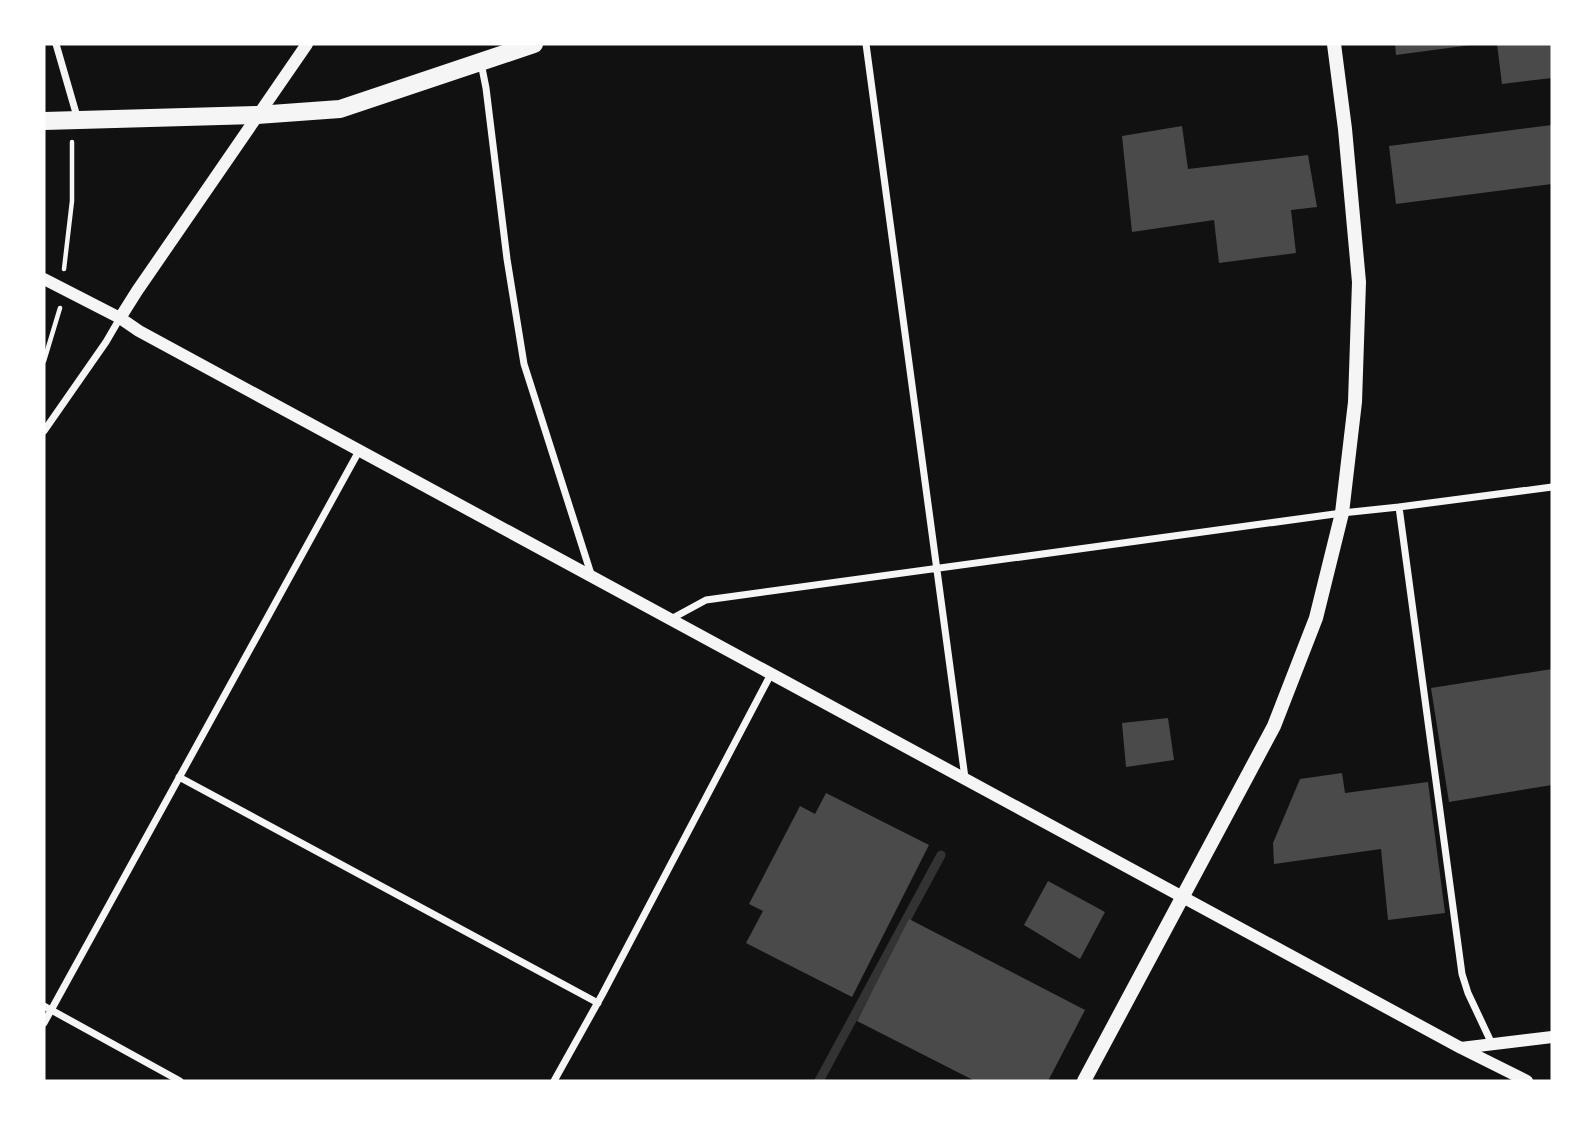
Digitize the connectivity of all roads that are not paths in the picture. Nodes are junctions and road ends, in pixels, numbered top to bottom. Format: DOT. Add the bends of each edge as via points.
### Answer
graph roads {
  1 [pos="56,44"];
  2 [pos="307,44"];
  3 [pos="534,44"];
  4 [pos="866,44"];
  5 [pos="1334,44"];
  6 [pos="481,63"];
  7 [pos="257,115"];
  8 [pos="75,120"];
  9 [pos="44,121"];
  10 [pos="44,279"];
  11 [pos="121,318"];
  12 [pos="44,431"];
  13 [pos="359,451"];
  14 [pos="1552,486"];
  15 [pos="1399,507"];
  16 [pos="1342,513"];
  17 [pos="936,569"];
  18 [pos="592,577"];
  19 [pos="670,620"];
  20 [pos="771,674"];
  21 [pos="179,777"];
  22 [pos="965,778"];
  23 [pos="1183,897"];
  24 [pos="598,1003"];
  25 [pos="47,1008"];
  26 [pos="44,1023"];
  27 [pos="1552,1037"];
  28 [pos="1492,1044"];
  29 [pos="1461,1048"];
  30 [pos="180,1081"];
  31 [pos="554,1081"];
  32 [pos="1084,1081"];
  33 [pos="1527,1081"];
  1 -- 8 [label="street"];
  2 -- 7 [label="street"];
  3 -- 6 [label="main road"];
  4 -- 17 [label="street"];
  5 -- 16 [label="main road" via="1359,282 1355,402"];
  6 -- 7 [label="main road" via="340,109"];
  6 -- 18 [label="street" via="524,364"];
  7 -- 8 [label="main road"];
  7 -- 11 [label="street"];
  8 -- 9 [label="main road"];
  10 -- 11 [label="street"];
  11 -- 12 [label="street"];
  11 -- 13 [label="street"];
  13 -- 18 [label="street"];
  13 -- 21 [label="street"];
  14 -- 15 [label="street"];
  15 -- 16 [label="street"];
  15 -- 28 [label="street" via="1462,974"];
  16 -- 17 [label="street"];
  16 -- 23 [label="main road" via="1316,618 1274,726"];
  17 -- 19 [label="street" via="706,600"];
  17 -- 22 [label="street"];
  18 -- 19 [label="street"];
  19 -- 20 [label="street"];
  20 -- 22 [label="street"];
  20 -- 24 [label="street"];
  21 -- 24 [label="street"];
  21 -- 25 [label="street"];
  22 -- 23 [label="street"];
  23 -- 29 [label="street"];
  23 -- 32 [label="main road"];
  24 -- 31 [label="street"];
  25 -- 26 [label="street"];
  25 -- 30 [label="street"];
  27 -- 28 [label="street"];
  28 -- 29 [label="street"];
  29 -- 33 [label="street"];
}
